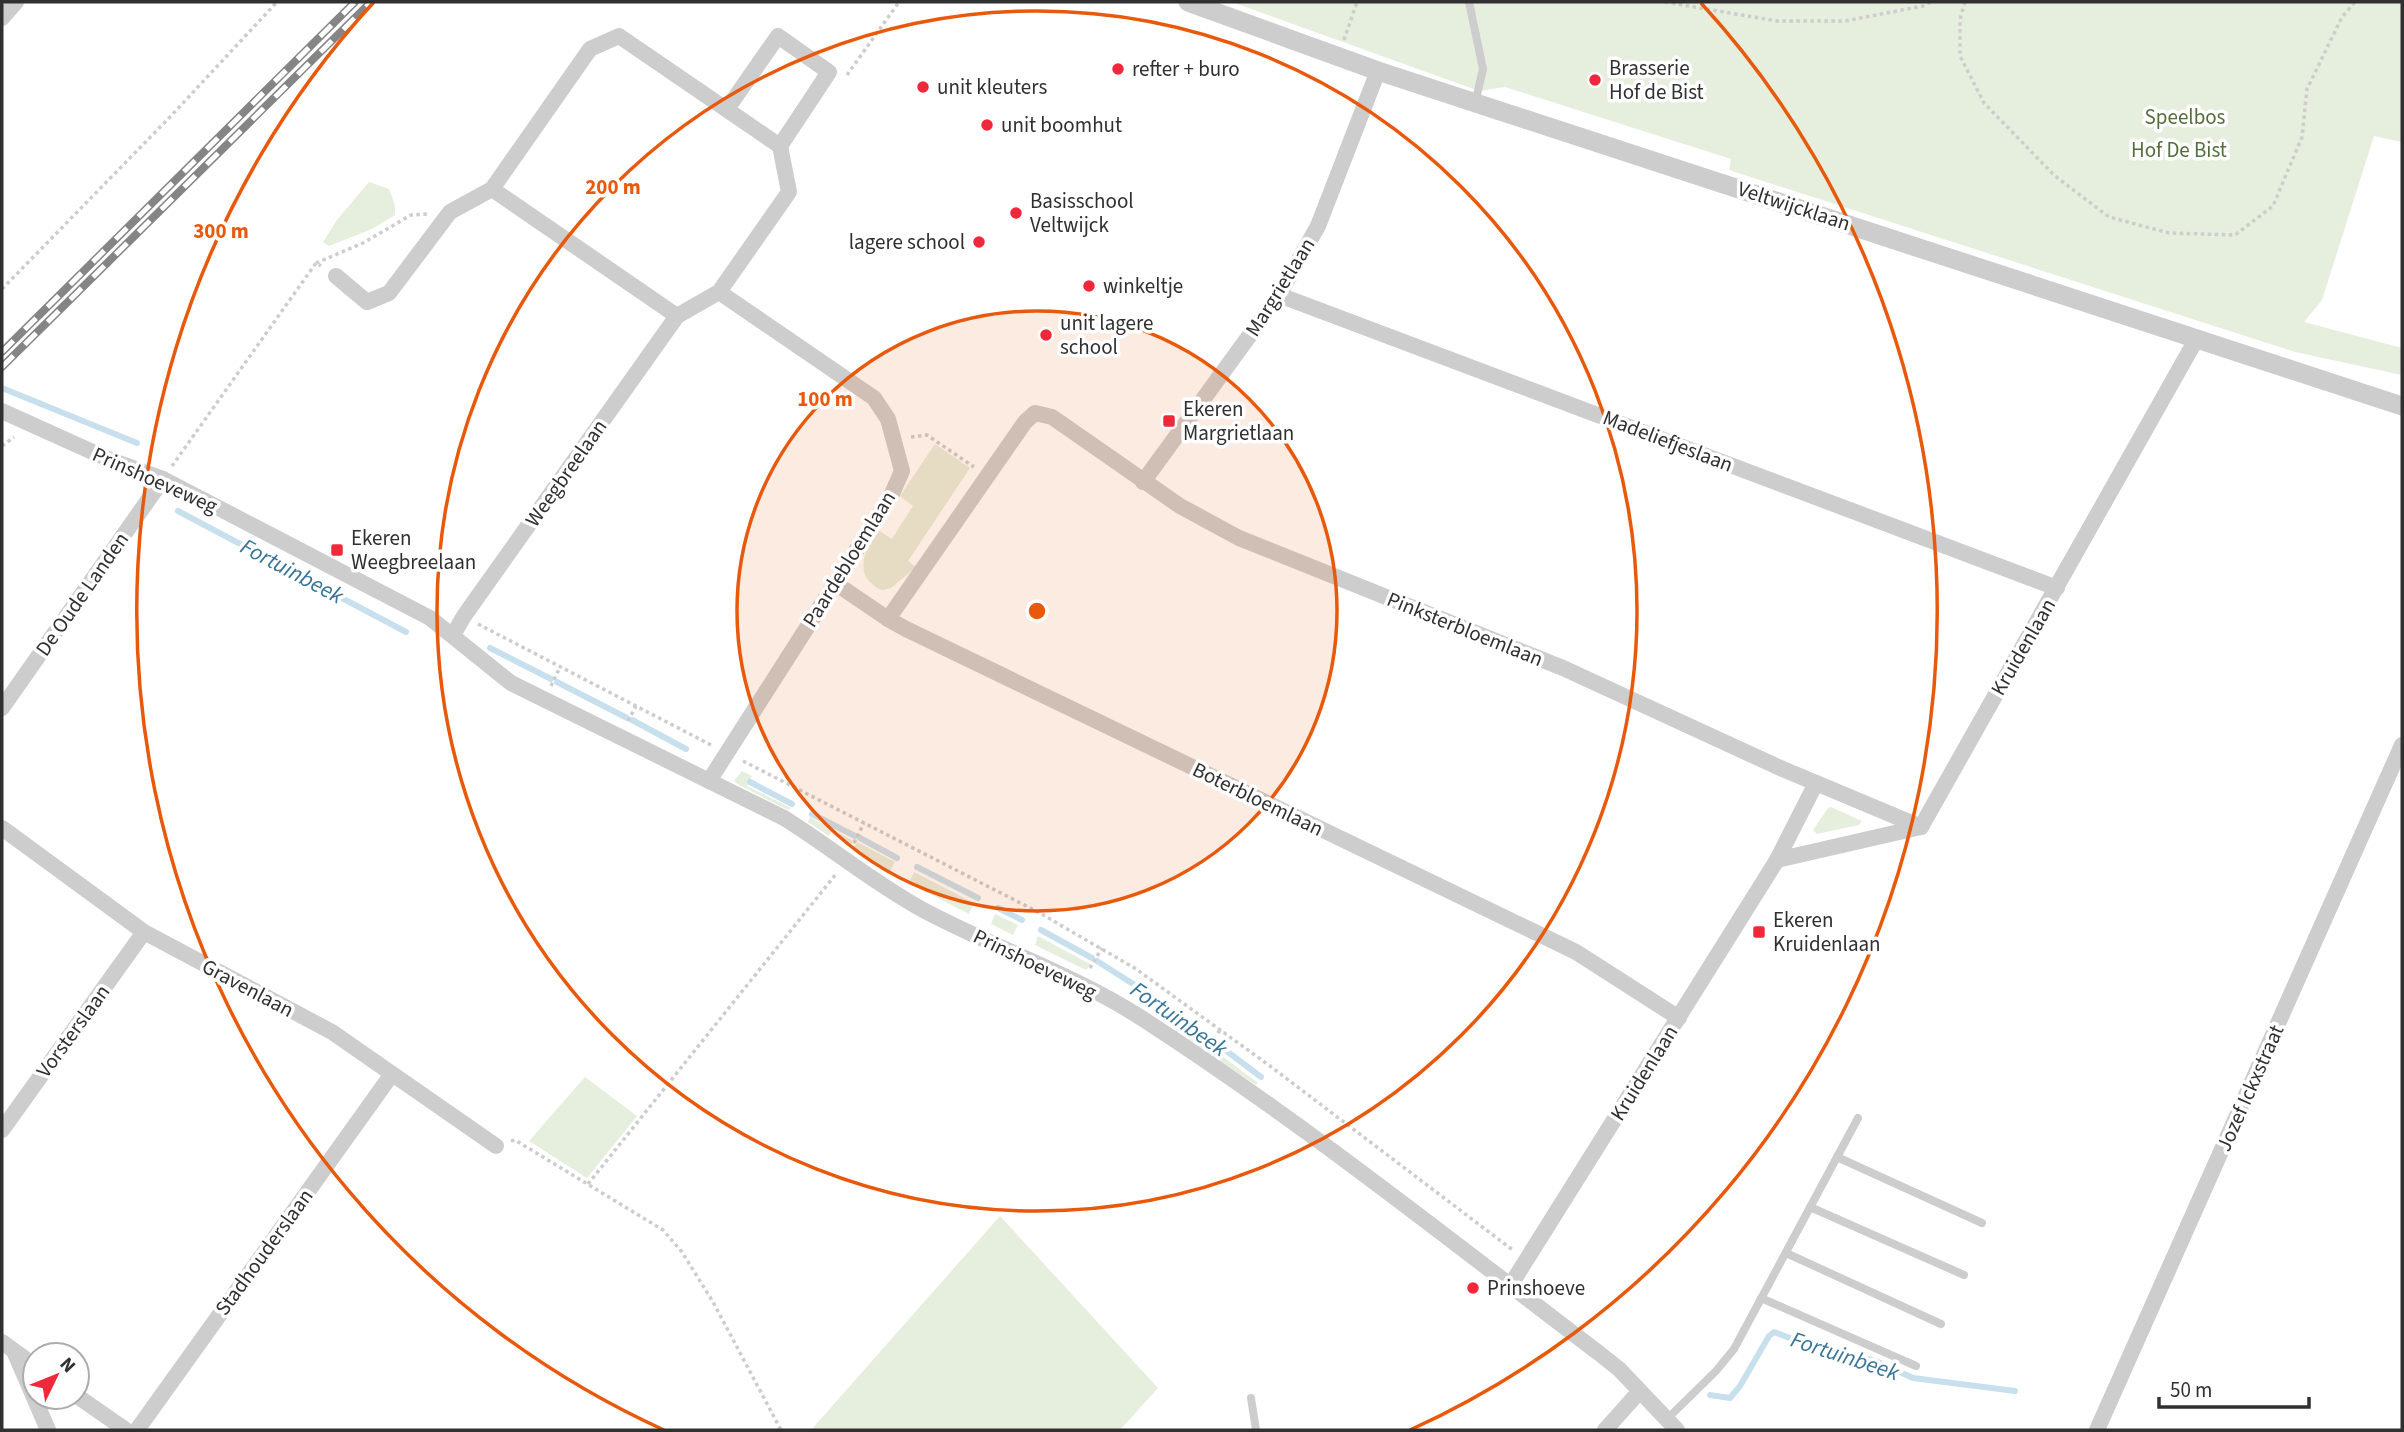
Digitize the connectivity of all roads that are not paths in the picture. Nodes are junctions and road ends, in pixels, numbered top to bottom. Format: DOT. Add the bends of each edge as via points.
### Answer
graph roads {
  1 [pos="16,2"];
  2 [pos="1188,2"];
  3 [pos="1469,2"];
  4 [pos="2,18"];
  5 [pos="1378,71"];
  6 [pos="1475,103"];
  7 [pos="727,109"];
  8 [pos="780,146"];
  9 [pos="492,189"];
  10 [pos="336,276"];
  11 [pos="719,292"];
  12 [pos="1279,295"];
  13 [pos="677,316"];
  14 [pos="2197,338"];
  15 [pos="2402,406"];
  16 [pos="2,411"];
  17 [pos="163,479"];
  18 [pos="1143,482"];
  19 [pos="835,583"];
  20 [pos="2057,588"];
  21 [pos="888,619"];
  22 [pos="458,627"];
  23 [pos="2,708"];
  24 [pos="2402,746"];
  25 [pos="709,781"];
  26 [pos="1816,783"];
  27 [pos="1921,827"];
  28 [pos="2,828"];
  29 [pos="1777,860"];
  30 [pos="144,932"];
  31 [pos="1679,1018"];
  32 [pos="392,1074"];
  33 [pos="1858,1118"];
  34 [pos="2,1130"];
  35 [pos="496,1146"];
  36 [pos="1837,1157"];
  37 [pos="1810,1207"];
  38 [pos="1982,1223"];
  39 [pos="1786,1253"];
  40 [pos="1964,1275"];
  41 [pos="1510,1286"];
  42 [pos="1761,1298"];
  43 [pos="1941,1324"];
  44 [pos="8,1347"];
  45 [pos="1916,1366"];
  46 [pos="1639,1392"];
  47 [pos="1251,1398"];
  48 [pos="91,1406"];
  49 [pos="1672,1424"];
  50 [pos="48,1430"];
  51 [pos="126,1430"];
  52 [pos="137,1430"];
  53 [pos="1256,1430"];
  54 [pos="1605,1430"];
  55 [pos="2097,1430"];
  1 -- 4 [label="street"];
  2 -- 5 [label="street, Veltwijcklaan"];
  3 -- 6 [label="lane" via="1483,69"];
  5 -- 6 [label="street, Veltwijcklaan"];
  5 -- 12 [label="street, Margrietlaan" via="1318,226"];
  6 -- 14 [label="street, Veltwijcklaan"];
  7 -- 8 [label="street"];
  7 -- 8 [label="street" via="778,36 829,72"];
  7 -- 9 [label="street" via="620,36 590,49"];
  8 -- 11 [label="street, Weegbreelaan" via="789,192"];
  9 -- 10 [label="street" via="450,212 389,293 367,302"];
  9 -- 13 [label="street"];
  11 -- 13 [label="street, Weegbreelaan"];
  11 -- 19 [label="street, Paardebloemlaan" via="874,398 888,419 902,471"];
  12 -- 18 [label="street, Margrietlaan"];
  12 -- 20 [label="street, Madeliefjeslaan"];
  13 -- 22 [label="street, Weegbreelaan"];
  14 -- 15 [label="street, Veltwijcklaan"];
  14 -- 20 [label="street, Kruidenlaan"];
  16 -- 17 [label="street, Prinshoeveweg"];
  17 -- 22 [label="street, Prinshoeveweg" via="430,618"];
  17 -- 23 [label="street, De Oude Landen"];
  18 -- 21 [label="street, Pinksterbloemlaan" via="1052,417 1035,413"];
  18 -- 26 [label="street, Pinksterbloemlaan" via="1239,538 1563,668"];
  19 -- 21 [label="street, Boterbloemlaan"];
  19 -- 25 [label="street, Paardebloemlaan"];
  20 -- 27 [label="street, Kruidenlaan"];
  21 -- 31 [label="street, Boterbloemlaan" via="1576,952"];
  22 -- 25 [label="street, Prinshoeveweg" via="511,683"];
  24 -- 55 [label="street, Jozef Ickxstraat"];
  25 -- 41 [label="street, Prinshoeveweg" via="784,818 927,912 1141,1018 1306,1131"];
  26 -- 27 [label="street, Pinksterbloemlaan"];
  26 -- 29 [label="street, Kruidenlaan"];
  27 -- 29 [label="street"];
  28 -- 30 [label="street, Gravenlaan"];
  29 -- 31 [label="street, Kruidenlaan"];
  30 -- 32 [label="street, Gravenlaan" via="332,1032"];
  30 -- 34 [label="street, Vorsterslaan"];
  31 -- 41 [label="street, Kruidenlaan"];
  32 -- 35 [label="street, Gravenlaan"];
  32 -- 52 [label="street, Stadhouderslaan"];
  33 -- 36 [label="lane"];
  36 -- 37 [label="lane"];
  36 -- 38 [label="lane"];
  37 -- 39 [label="lane"];
  37 -- 40 [label="lane"];
  39 -- 42 [label="lane"];
  39 -- 43 [label="lane"];
  41 -- 46 [label="street, Prinshoeveweg" via="1601,1354"];
  42 -- 45 [label="lane"];
  42 -- 49 [label="lane" via="1734,1349"];
  44 -- 50 [label="street"];
  46 -- 49 [label="street, Prinshoeveweg"];
  46 -- 54 [label="street"];
  47 -- 53 [label="lane"];
  48 -- 51 [label="street"];
}
